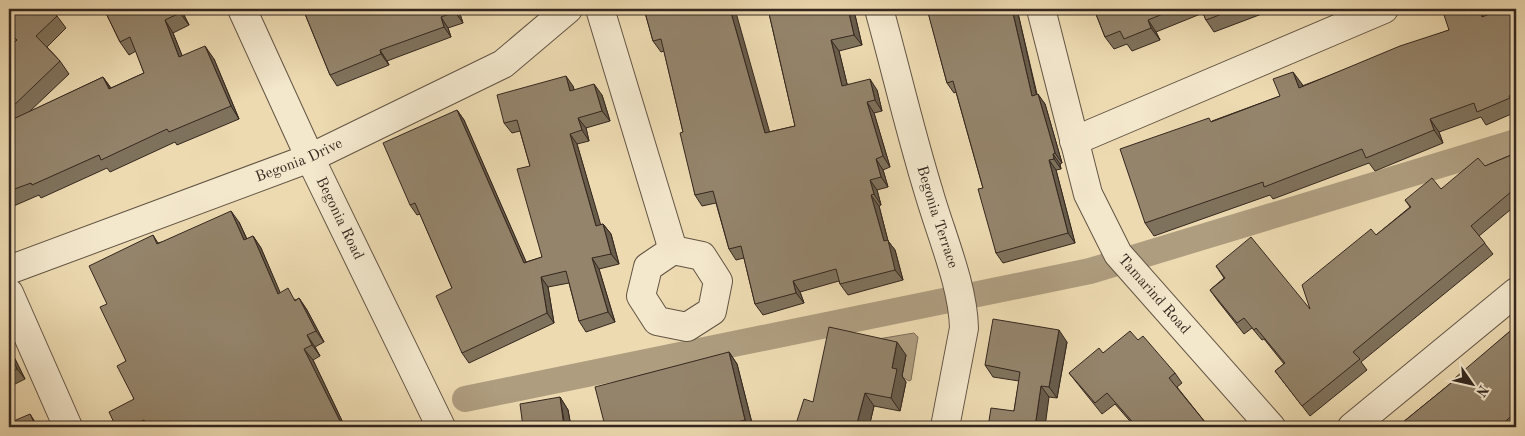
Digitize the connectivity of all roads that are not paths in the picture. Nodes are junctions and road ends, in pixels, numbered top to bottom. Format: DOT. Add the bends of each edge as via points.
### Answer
graph roads {
  1 [pos="242,9"];
  2 [pos="568,9"];
  3 [pos="600,9"];
  4 [pos="879,9"];
  5 [pos="1041,9"];
  6 [pos="1384,9"];
  7 [pos="1074,141"];
  8 [pos="310,158"];
  9 [pos="673,250"];
  10 [pos="9,270"];
  11 [pos="1516,292"];
  12 [pos="9,293"];
  13 [pos="68,427"];
  14 [pos="442,427"];
  15 [pos="945,427"];
  16 [pos="1271,427"];
  17 [pos="1352,427"];
  1 -- 8 [label="street, Begonia Road"];
  2 -- 8 [label="street, Begonia Drive" via="503,64"];
  3 -- 9 [label="street"];
  4 -- 15 [label="street, Begonia Terrace" via="961,300 964,328"];
  5 -- 7 [label="street, Tamarind Road"];
  6 -- 7 [label="street"];
  7 -- 16 [label="street, Tamarind Road" via="1088,194 1118,254"];
  8 -- 10 [label="street, Begonia Drive"];
  8 -- 14 [label="street, Begonia Road"];
  11 -- 17 [label="street"];
  12 -- 13 [label="street"];
}
